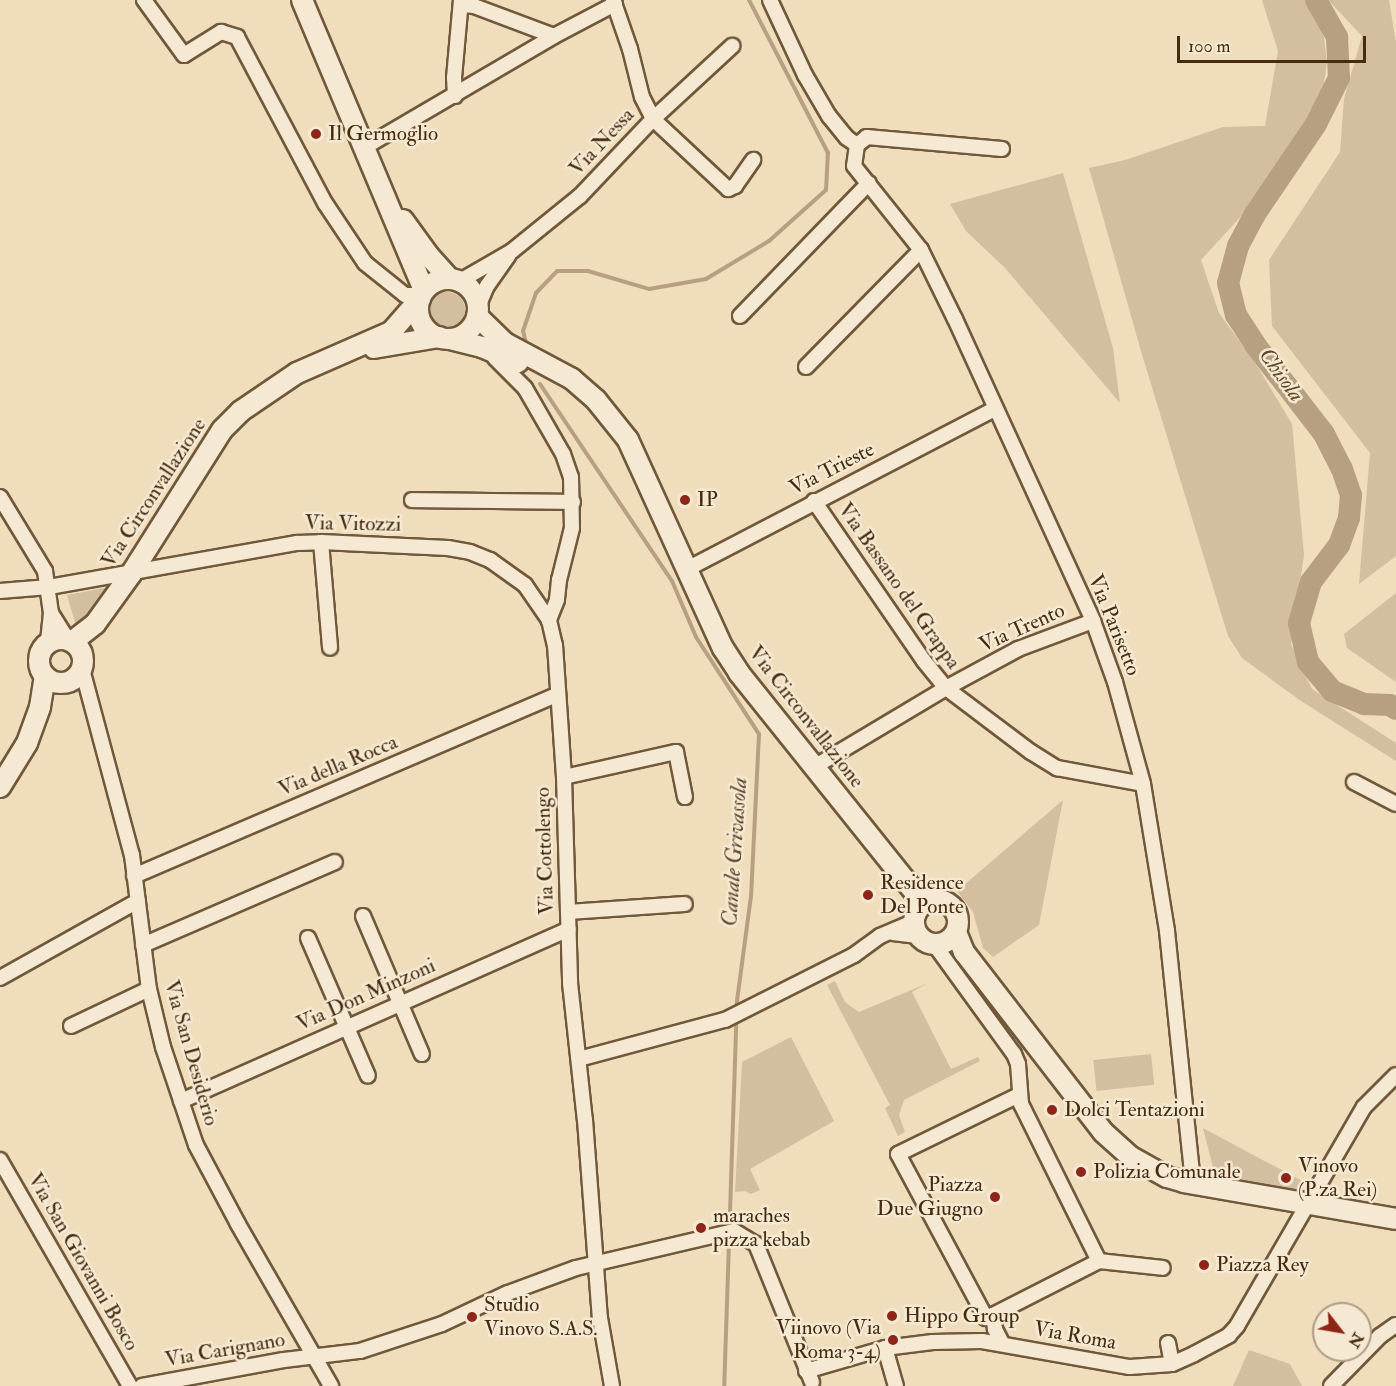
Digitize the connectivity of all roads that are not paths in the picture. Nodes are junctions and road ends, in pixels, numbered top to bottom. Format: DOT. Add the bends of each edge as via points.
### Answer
graph roads {
  1 [pos="144,0"];
  2 [pos="303,0"];
  3 [pos="770,0"];
  4 [pos="614,2"];
  5 [pos="461,3"];
  6 [pos="554,36"];
  7 [pos="732,46"];
  8 [pos="455,96"];
  9 [pos="653,119"];
  10 [pos="862,141"];
  11 [pos="365,147"];
  12 [pos="1002,149"];
  13 [pos="753,160"];
  14 [pos="869,183"];
  15 [pos="386,195"];
  16 [pos="921,250"];
  17 [pos="512,251"];
  18 [pos="455,280"];
  19 [pos="422,294"];
  20 [pos="478,312"];
  21 [pos="740,316"];
  22 [pos="444,338"];
  23 [pos="482,347"];
  24 [pos="350,351"];
  25 [pos="806,367"];
  26 [pos="596,400"];
  27 [pos="995,409"];
  28 [pos="0,497"];
  29 [pos="412,500"];
  30 [pos="814,501"];
  31 [pos="573,502"];
  32 [pos="321,542"];
  33 [pos="689,568"];
  34 [pos="131,574"];
  35 [pos="49,587"];
  36 [pos="0,591"];
  37 [pos="549,620"];
  38 [pos="1093,621"];
  39 [pos="330,648"];
  40 [pos="68,663"];
  41 [pos="946,688"];
  42 [pos="558,694"];
  43 [pos="814,767"];
  44 [pos="564,777"];
  45 [pos="1354,782"];
  46 [pos="1143,784"];
  47 [pos="0,787"];
  48 [pos="686,797"];
  49 [pos="1396,804"];
  50 [pos="335,862"];
  51 [pos="134,876"];
  52 [pos="138,901"];
  53 [pos="685,904"];
  54 [pos="568,912"];
  55 [pos="363,916"];
  56 [pos="929,922"];
  57 [pos="569,929"];
  58 [pos="308,938"];
  59 [pos="143,945"];
  60 [pos="0,978"];
  61 [pos="148,989"];
  62 [pos="401,1003"];
  63 [pos="70,1026"];
  64 [pos="346,1027"];
  65 [pos="422,1054"];
  66 [pos="579,1059"];
  67 [pos="1396,1075"];
  68 [pos="368,1076"];
  69 [pos="1019,1095"];
  70 [pos="181,1101"];
  71 [pos="0,1160"];
  72 [pos="1193,1184"];
  73 [pos="1307,1204"];
  74 [pos="1396,1219"];
  75 [pos="1100,1262"];
  76 [pos="596,1263"];
  77 [pos="1163,1268"];
  78 [pos="989,1316"];
  79 [pos="1396,1325"];
  80 [pos="982,1341"];
  81 [pos="1002,1343"];
  82 [pos="1168,1343"];
  83 [pos="908,1346"];
  84 [pos="885,1348"];
  85 [pos="315,1357"];
  86 [pos="1172,1364"];
  87 [pos="891,1367"];
  88 [pos="809,1376"];
  89 [pos="130,1386"];
  90 [pos="142,1386"];
  91 [pos="331,1386"];
  92 [pos="612,1386"];
  93 [pos="896,1386"];
  94 [pos="1331,1386"];
  1 -- 19 [label="street" via="184,55 221,32 237,37 325,203 365,263 405,295"];
  2 -- 11 [label="street"];
  3 -- 10 [label="street" via="829,116 847,138"];
  4 -- 6 [label="street"];
  4 -- 9 [label="street, Via Nessa" via="642,97"];
  5 -- 6 [label="street"];
  5 -- 8 [label="street"];
  6 -- 8 [label="street"];
  7 -- 9 [label="street"];
  8 -- 11 [label="street"];
  9 -- 13 [label="street" via="728,189 735,186"];
  9 -- 17 [label="street, Via Nessa" via="586,190"];
  10 -- 12 [label="street"];
  10 -- 14 [label="street, Via Parisetto" via="854,166"];
  11 -- 15 [label="street"];
  14 -- 16 [label="street, Via Parisetto"];
  14 -- 21 [label="street"];
  15 -- 18 [label="street" via="429,256"];
  15 -- 19 [label="street"];
  16 -- 25 [label="street"];
  16 -- 27 [label="street, Via Parisetto"];
  17 -- 18 [label="street"];
  17 -- 20 [label="street" via="487,286"];
  18 -- 19 [label="street" via="440,279"];
  18 -- 20 [label="street" via="473,292"];
  19 -- 22 [label="street" via="419,317 430,333"];
  19 -- 24 [label="street, Via Circonvallazione" via="392,332"];
  20 -- 22 [label="street" via="467,332"];
  20 -- 26 [label="street, Via Circonvallazione" via="505,343 572,379"];
  22 -- 23 [label="street, Via Circonvallazione"];
  22 -- 24 [label="street, Via Circonvallazione"];
  23 -- 26 [label="street, Via Circonvallazione"];
  23 -- 31 [label="street, Via Cottolengo" via="525,388 563,454 571,477"];
  24 -- 34 [label="street, Via Circonvallazione" via="297,372 271,388 222,430"];
  26 -- 33 [label="street, Via Circonvallazione" via="628,440"];
  27 -- 30 [label="street, Via Trieste"];
  27 -- 38 [label="street, Via Parisetto"];
  28 -- 35 [label="street" via="45,571"];
  29 -- 31 [label="street"];
  30 -- 33 [label="street, Via Trieste"];
  30 -- 41 [label="street, Via Bassano del Grappa"];
  31 -- 37 [label="street, Via Cottolengo" via="572,528"];
  32 -- 34 [label="street, Via Vitozzi"];
  32 -- 37 [label="street, Via Vitozzi" via="470,552 490,560 525,585"];
  32 -- 39 [label="street"];
  33 -- 43 [label="street, Via Circonvallazione" via="723,648 738,673"];
  34 -- 35 [label="street, Via Vitozzi"];
  34 -- 40 [label="street, Via Circonvallazione"];
  35 -- 36 [label="street, Via Vitozzi"];
  35 -- 40 [label="street, Via San Desiderio" via="51,614"];
  37 -- 42 [label="street, Via Cottolengo"];
  38 -- 41 [label="street, Via Trento" via="1018,649"];
  38 -- 46 [label="street, Via Parisetto" via="1121,701"];
  40 -- 47 [label="street, Via Circonvallazione" via="40,707 27,743"];
  40 -- 51 [label="street, Via San Desiderio" via="132,855"];
  41 -- 43 [label="street, Via Trento"];
  41 -- 46 [label="street, Via Bassano del Grappa" via="1057,768"];
  42 -- 44 [label="street, Via Cottolengo"];
  42 -- 51 [label="street, Via della Rocca"];
  43 -- 56 [label="street, Via Circonvallazione"];
  44 -- 48 [label="street" via="676,752"];
  44 -- 54 [label="street, Via Cottolengo"];
  45 -- 49 [label="street"];
  46 -- 72 [label="street, Via Parisetto" via="1167,931"];
  50 -- 59 [label="street"];
  51 -- 52 [label="street, Via San Desiderio"];
  52 -- 59 [label="street, Via San Desiderio"];
  52 -- 60 [label="street"];
  53 -- 54 [label="street"];
  54 -- 57 [label="street, Via Cottolengo"];
  55 -- 62 [label="street"];
  56 -- 66 [label="street" via="880,936 854,955 738,1014"];
  56 -- 69 [label="street" via="1014,1054"];
  56 -- 72 [label="street, Via Circonvallazione" via="964,952 1103,1132 1131,1157 1167,1177"];
  57 -- 62 [label="street, Via Don Minzoni"];
  57 -- 66 [label="street, Via Cottolengo" via="570,983"];
  58 -- 64 [label="street"];
  59 -- 61 [label="street, Via San Desiderio"];
  61 -- 63 [label="street"];
  61 -- 70 [label="street, Via San Desiderio"];
  62 -- 64 [label="street, Via Don Minzoni"];
  62 -- 65 [label="street"];
  64 -- 68 [label="street"];
  64 -- 70 [label="street, Via Don Minzoni"];
  66 -- 76 [label="street, Via Cottolengo"];
  67 -- 73 [label="street, Via Roma" via="1364,1107"];
  69 -- 75 [label="street"];
  69 -- 78 [label="street" via="898,1154"];
  70 -- 85 [label="street, Via San Desiderio" via="201,1155"];
  71 -- 89 [label="street, Via San Giovanni Bosco"];
  72 -- 73 [label="street"];
  73 -- 74 [label="street"];
  73 -- 86 [label="street, Via Roma" via="1237,1326 1229,1335"];
  75 -- 77 [label="street"];
  75 -- 78 [label="street"];
  76 -- 85 [label="street, Via Carignano" via="508,1293 442,1324 371,1348"];
  76 -- 88 [label="street, Via Carignano" via="731,1231 756,1244"];
  76 -- 92 [label="street, Via Cottolengo" via="600,1318"];
  78 -- 80 [label="street"];
  78 -- 81 [label="street"];
  79 -- 94 [label="street"];
  80 -- 81 [label="street, Via Roma"];
  80 -- 83 [label="street, Via Roma"];
  81 -- 86 [label="street, Via Roma" via="1130,1367"];
  82 -- 86 [label="street"];
  83 -- 84 [label="street, Via Roma"];
  83 -- 87 [label="street"];
  84 -- 87 [label="street"];
  84 -- 88 [label="street, Via Roma"];
  85 -- 90 [label="street, Via Carignano"];
  85 -- 91 [label="street, Via San Desiderio"];
  87 -- 93 [label="street"];
}
